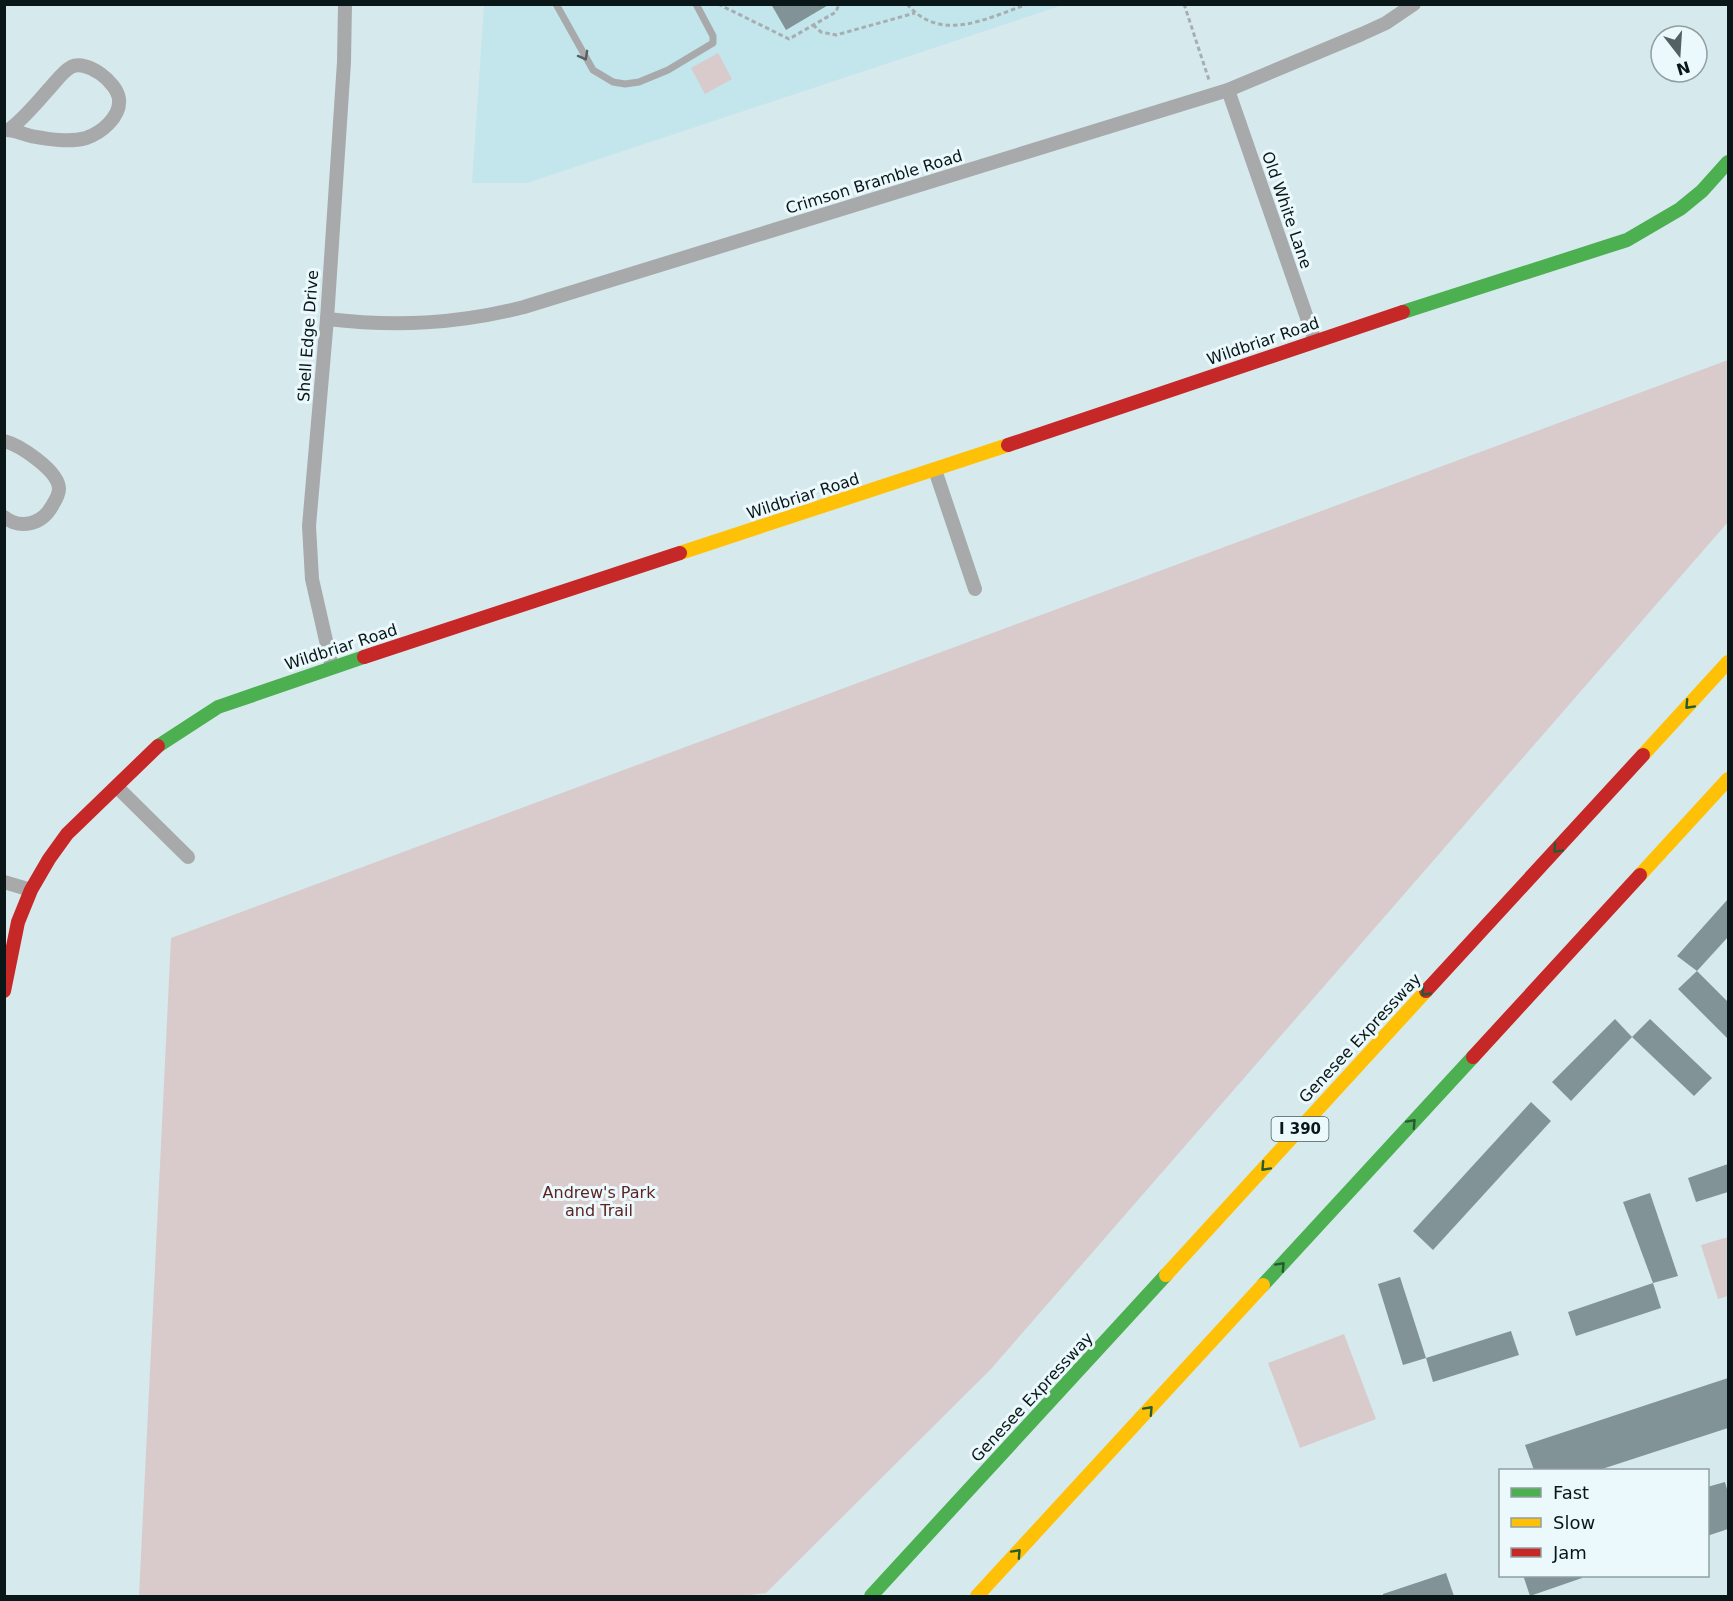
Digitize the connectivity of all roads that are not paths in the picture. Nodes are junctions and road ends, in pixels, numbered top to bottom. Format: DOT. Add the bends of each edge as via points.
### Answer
graph roads {
  1 [pos="345,4"];
  2 [pos="556,4"];
  3 [pos="696,4"];
  4 [pos="1414,4"];
  5 [pos="1228,90"];
  6 [pos="7,130"];
  7 [pos="1728,162"];
  8 [pos="327,319"];
  9 [pos="1315,341"];
  10 [pos="4,441"];
  11 [pos="935,471"];
  12 [pos="4,517"];
  13 [pos="975,589"];
  14 [pos="1728,662"];
  15 [pos="332,667"];
  16 [pos="1728,779"];
  17 [pos="117,787"];
  18 [pos="188,857"];
  19 [pos="4,882"];
  20 [pos="31,890"];
  21 [pos="4,991"];
  22 [pos="871,1596"];
  23 [pos="977,1596"];
  1 -- 8 [label="street, Shell Edge Drive"];
  2 -- 3 [label="lane, one-way" via="592,70 613,82 626,84 668,70 712,43 713,36"];
  4 -- 5 [label="street, Crimson Bramble Road" via="1386,23"];
  5 -- 8 [label="street, Crimson Bramble Road" via="525,307 451,322 408,325"];
  5 -- 9 [label="street, Old White Lane"];
  6 -- 6 [label="street" via="30,136 84,139 108,125 117,111 119,98 106,78 80,64 61,75"];
  7 -- 9 [label="main road, Wildbriar Road" via="1680,209 1627,240"];
  8 -- 15 [label="street, Shell Edge Drive" via="309,536 312,579"];
  9 -- 11 [label="main road, Wildbriar Road"];
  10 -- 12 [label="street" via="15,444 47,468 59,488 48,513 37,522 18,524"];
  11 -- 13 [label="street"];
  11 -- 15 [label="main road, Wildbriar Road"];
  14 -- 22 [label="main road, Genesee Expressway / I 390, one-way"];
  15 -- 17 [label="main road, Wildbriar Road" via="218,707 161,743"];
  23 -- 16 [label="main road, one-way"];
  17 -- 18 [label="street"];
  17 -- 20 [label="main road, Wildbriar Road" via="67,834"];
  19 -- 20 [label="street"];
  20 -- 21 [label="main road, Wildbriar Road" via="18,922"];
}
